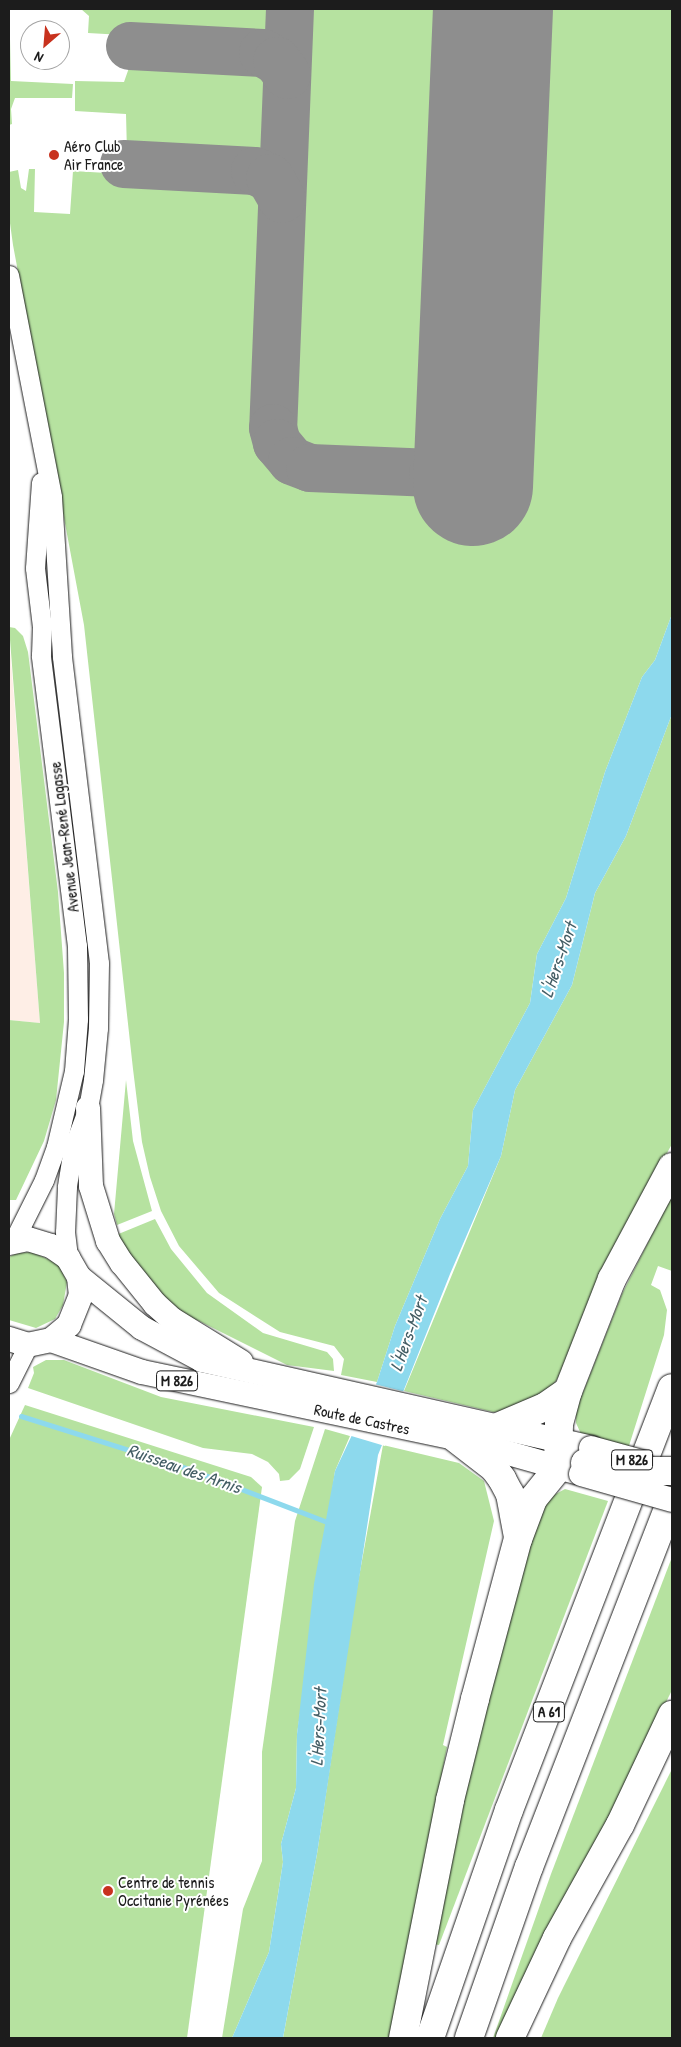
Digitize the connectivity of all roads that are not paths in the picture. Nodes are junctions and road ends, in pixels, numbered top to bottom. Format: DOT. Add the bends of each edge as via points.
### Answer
graph roads {
  1 [pos="9,275"];
  2 [pos="42,448"];
  3 [pos="35,568"];
  4 [pos="56,568"];
  5 [pos="88,1108"];
  6 [pos="672,1166"];
  7 [pos="11,1243"];
  8 [pos="74,1267"];
  9 [pos="51,1340"];
  10 [pos="18,1342"];
  11 [pos="262,1374"];
  12 [pos="9,1383"];
  13 [pos="672,1388"];
  14 [pos="568,1391"];
  15 [pos="498,1427"];
  16 [pos="459,1429"];
  17 [pos="575,1459"];
  18 [pos="672,1471"];
  19 [pos="646,1492"];
  20 [pos="672,1495"];
  21 [pos="672,1500"];
  22 [pos="518,1539"];
  23 [pos="672,1715"];
  24 [pos="403,2038"];
  25 [pos="430,2038"];
  26 [pos="469,2038"];
  27 [pos="510,2038"];
  1 -- 2 [label="street, Avenue Jean-René Lagasse"];
  2 -- 3 [label="street, Avenue Jean-René Lagasse"];
  2 -- 4 [label="street, Avenue Jean-René Lagasse" via="52,497"];
  3 -- 4 [label="street"];
  3 -- 7 [label="street, Avenue Jean-René Lagasse" via="42,627 41,655 79,981 76,1048 65,1116 44,1180"];
  4 -- 5 [label="street, Avenue Jean-René Lagasse" via="62,657 99,963 98,1028"];
  5 -- 8 [label="street, Avenue Jean-René Lagasse" via="74,1148 67,1187 65,1232"];
  5 -- 11 [label="main road" via="90,1186 108,1241 122,1263 155,1304 173,1320"];
  6 -- 14 [label="highway" via="612,1279"];
  7 -- 8 [label="main road, Route de Castres" via="28,1240 51,1246"];
  8 -- 9 [label="main road" via="78,1306 69,1325"];
  8 -- 11 [label="main road, Route de Castres / M 826" via="142,1328 179,1350 202,1360"];
  9 -- 10 [label="main road"];
  9 -- 16 [label="main road, Route de Castres / M 826" via="142,1372 306,1407"];
  10 -- 12 [label="street"];
  11 -- 16 [label="main road, Route de Castres / M 826" via="314,1384"];
  13 -- 25 [label="highway, A 61" via="509,1810"];
  14 -- 15 [label="highway" via="545,1407"];
  14 -- 17 [label="highway"];
  15 -- 16 [label="main road, Route de Castres / M 826"];
  15 -- 17 [label="main road, Route de Castres / M 826"];
  16 -- 17 [label="main road, Route de Castres / M 826"];
  16 -- 22 [label="highway" via="502,1479 514,1512"];
  17 -- 18 [label="highway, bridge" via="628,1471"];
  17 -- 19 [label="main road, Route de Castres / M 826, bridge"];
  17 -- 22 [label="highway" via="533,1499"];
  19 -- 20 [label="highway, bridge"];
  19 -- 21 [label="main road, Route de Castres / M 826, bridge"];
  21 -- 26 [label="highway, A 61" via="529,1867"];
  22 -- 24 [label="highway" via="450,1800"];
  23 -- 27 [label="highway" via="620,1825 557,1938"];
}
